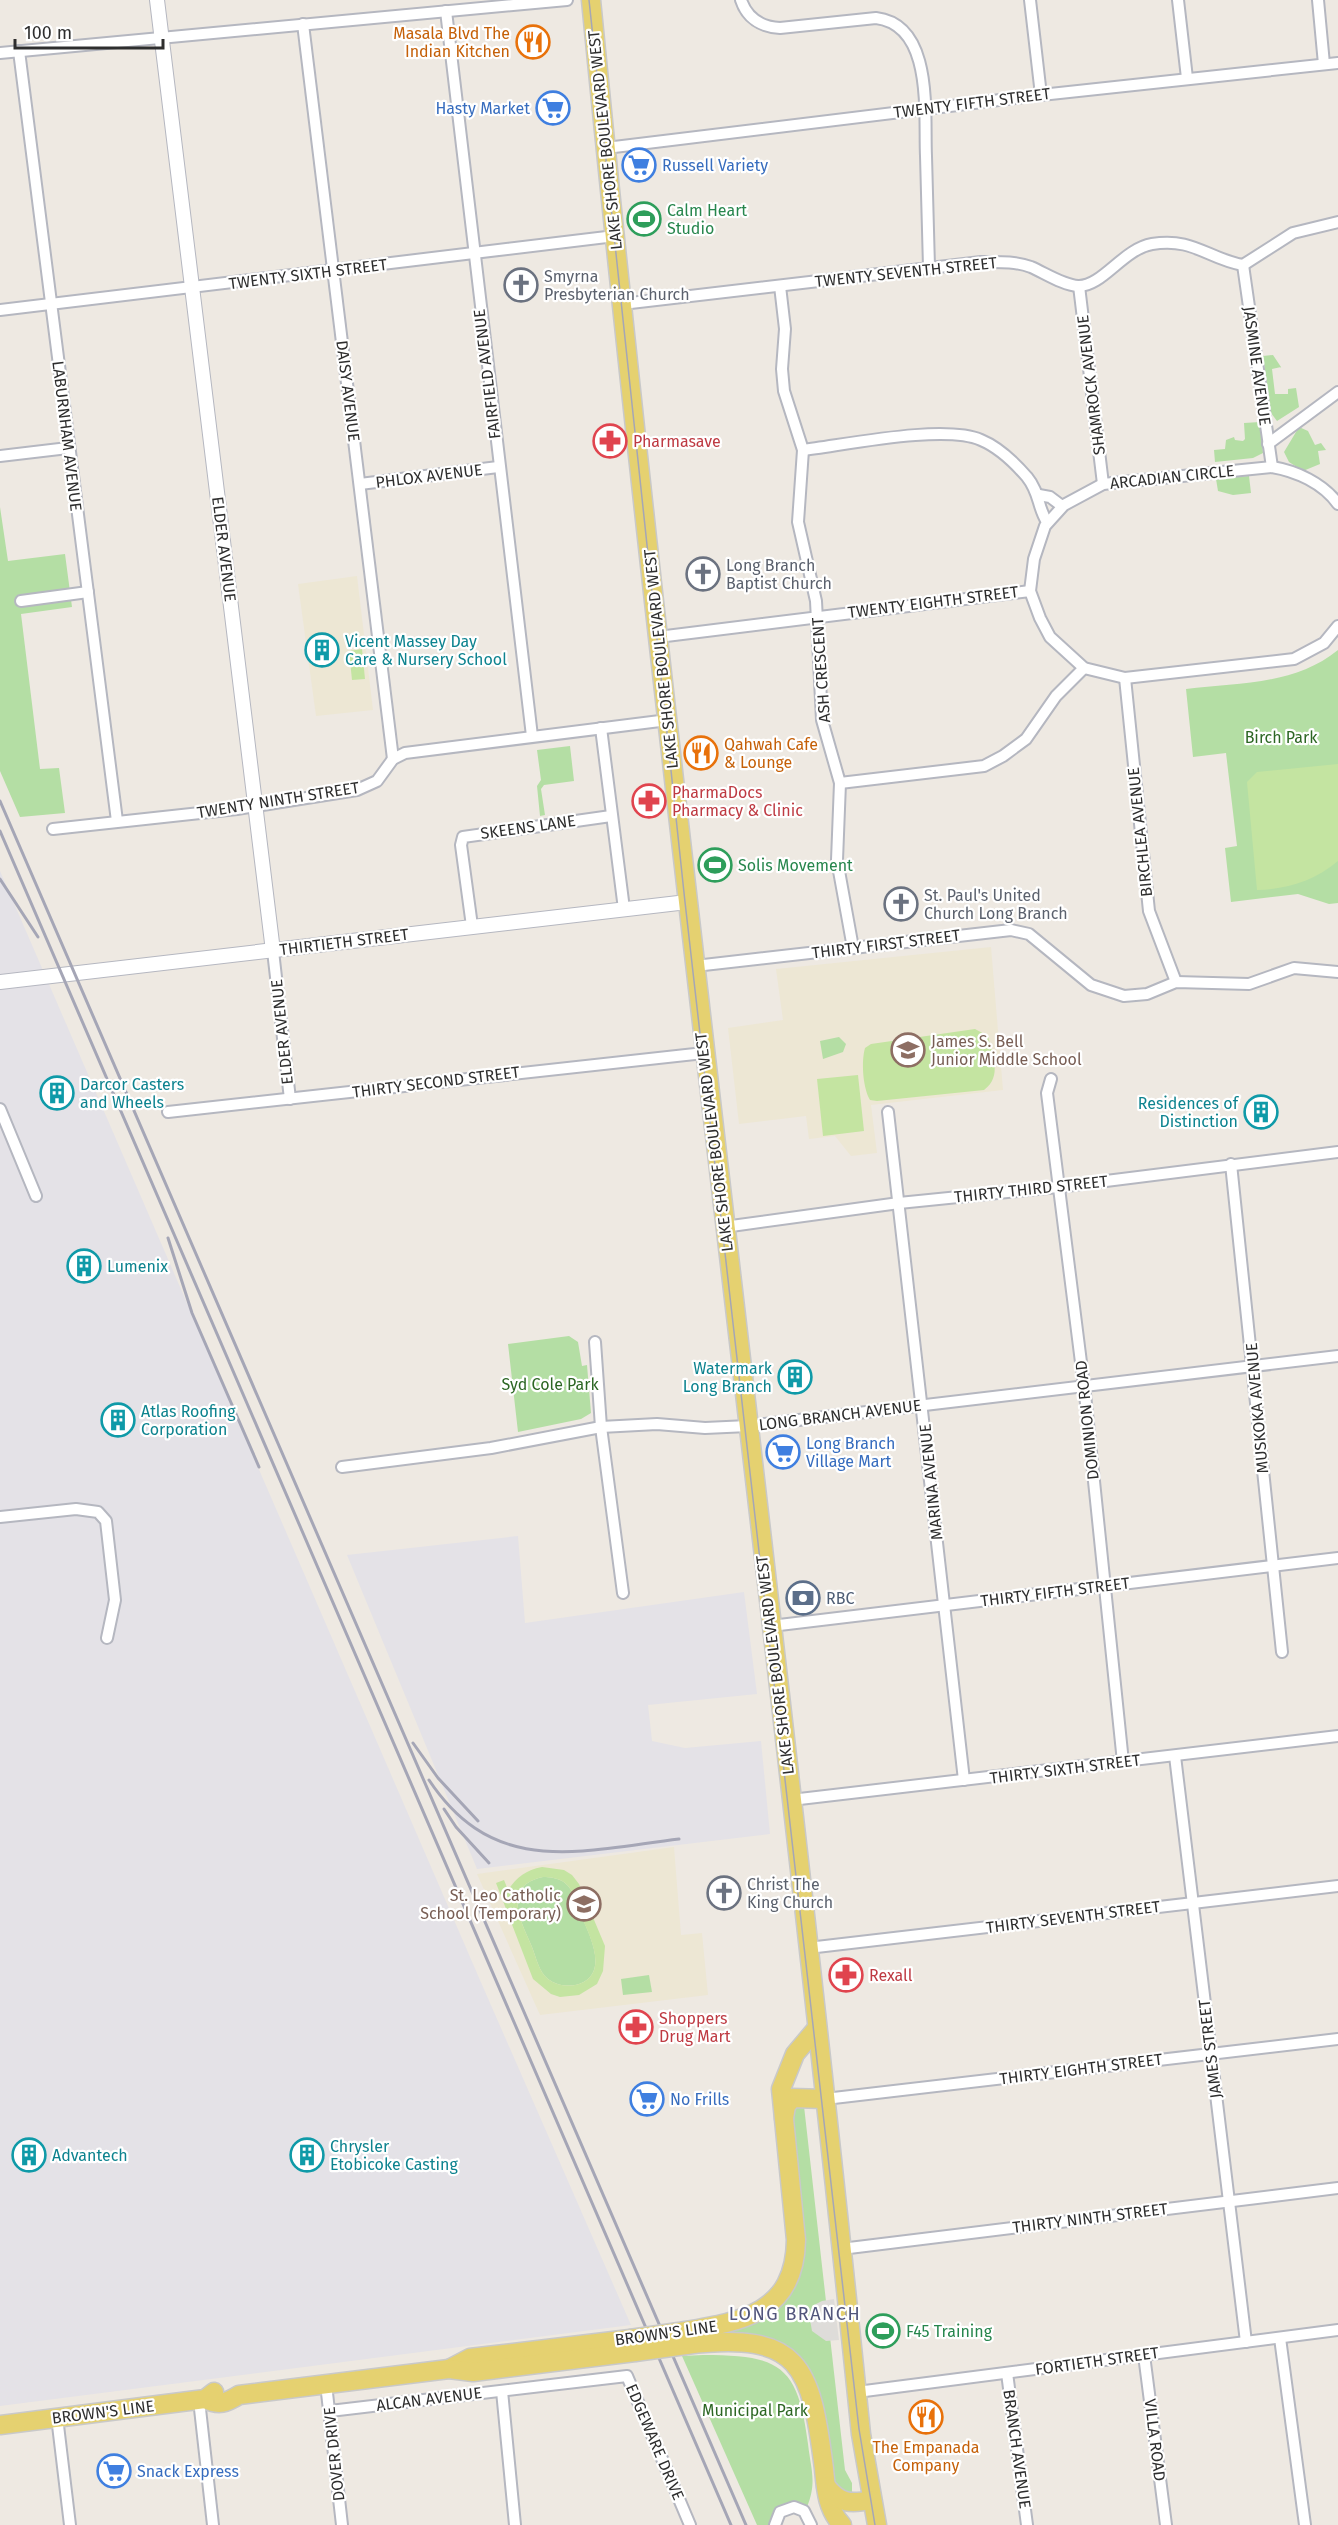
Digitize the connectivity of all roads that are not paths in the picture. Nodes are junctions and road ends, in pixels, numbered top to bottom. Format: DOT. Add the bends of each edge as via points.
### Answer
graph roads {
  1 [pos="156,0"];
  2 [pos="567,0"];
  3 [pos="591,0"];
  4 [pos="741,0"];
  5 [pos="1030,0"];
  6 [pos="1178,0"];
  7 [pos="1318,0"];
  8 [pos="446,11"];
  9 [pos="303,24"];
  10 [pos="161,39"];
  11 [pos="19,51"];
  12 [pos="0,53"];
  13 [pos="1338,63"];
  14 [pos="1324,64"];
  15 [pos="1187,78"];
  16 [pos="1041,95"];
  17 [pos="925,110"];
  18 [pos="606,148"];
  19 [pos="1338,222"];
  20 [pos="615,236"];
  21 [pos="473,253"];
  22 [pos="1243,265"];
  23 [pos="929,267"];
  24 [pos="333,270"];
  25 [pos="780,286"];
  26 [pos="1079,286"];
  27 [pos="190,288"];
  28 [pos="52,304"];
  29 [pos="622,304"];
  30 [pos="0,310"];
  31 [pos="1338,392"];
  32 [pos="1268,444"];
  33 [pos="68,448"];
  34 [pos="803,450"];
  35 [pos="0,456"];
  36 [pos="498,467"];
  37 [pos="1272,467"];
  38 [pos="360,484"];
  39 [pos="1103,484"];
  40 [pos="1039,495"];
  41 [pos="1338,504"];
  42 [pos="1062,506"];
  43 [pos="1047,522"];
  44 [pos="1030,591"];
  45 [pos="88,592"];
  46 [pos="21,601"];
  47 [pos="817,615"];
  48 [pos="1338,627"];
  49 [pos="658,637"];
  50 [pos="1084,668"];
  51 [pos="1125,678"];
  52 [pos="668,720"];
  53 [pos="601,728"];
  54 [pos="531,736"];
  55 [pos="393,759"];
  56 [pos="840,783"];
  57 [pos="254,806"];
  58 [pos="611,816"];
  59 [pos="117,821"];
  60 [pos="53,830"];
  61 [pos="687,902"];
  62 [pos="624,909"];
  63 [pos="472,926"];
  64 [pos="853,948"];
  65 [pos="273,951"];
  66 [pos="695,966"];
  67 [pos="1338,972"];
  68 [pos="0,982"];
  69 [pos="1176,982"];
  70 [pos="704,1053"];
  71 [pos="1051,1079"];
  72 [pos="290,1099"];
  73 [pos="0,1109"];
  74 [pos="168,1112"];
  75 [pos="888,1112"];
  76 [pos="5,1137"];
  77 [pos="1338,1152"];
  78 [pos="1231,1164"];
  79 [pos="1058,1187"];
  80 [pos="36,1196"];
  81 [pos="899,1203"];
  82 [pos="724,1227"];
  83 [pos="595,1342"];
  84 [pos="1338,1356"];
  85 [pos="1254,1365"];
  86 [pos="1084,1386"];
  87 [pos="923,1404"];
  88 [pos="747,1426"];
  89 [pos="601,1427"];
  90 [pos="342,1467"];
  91 [pos="0,1517"];
  92 [pos="1338,1558"];
  93 [pos="1272,1566"];
  94 [pos="1104,1586"];
  95 [pos="623,1593"];
  96 [pos="943,1605"];
  97 [pos="771,1626"];
  98 [pos="107,1638"];
  99 [pos="1282,1652"];
  100 [pos="1338,1736"];
  101 [pos="1175,1756"];
  102 [pos="1123,1762"];
  103 [pos="964,1780"];
  104 [pos="790,1792"];
  105 [pos="1338,1886"];
  106 [pos="1193,1903"];
  107 [pos="808,1948"];
  108 [pos="816,2028"];
  109 [pos="1338,2039"];
  110 [pos="1211,2054"];
  111 [pos="822,2076"];
  112 [pos="825,2099"];
  113 [pos="783,2128"];
  114 [pos="1338,2188"];
  115 [pos="1229,2201"];
  116 [pos="841,2248"];
  117 [pos="1338,2330"];
  118 [pos="682,2338"];
  119 [pos="1280,2338"];
  120 [pos="1246,2342"];
  121 [pos="1144,2355"];
  122 [pos="1007,2373"];
  123 [pos="326,2384"];
  124 [pos="502,2391"];
  125 [pos="857,2392"];
  126 [pos="202,2399"];
  127 [pos="330,2411"];
  128 [pos="57,2417"];
  129 [pos="0,2424"];
  130 [pos="826,2486"];
  131 [pos="872,2500"];
  132 [pos="70,2525"];
  133 [pos="213,2525"];
  134 [pos="342,2525"];
  135 [pos="515,2525"];
  136 [pos="690,2525"];
  137 [pos="775,2525"];
  138 [pos="811,2525"];
  139 [pos="842,2525"];
  140 [pos="878,2525"];
  141 [pos="1027,2525"];
  142 [pos="1166,2525"];
  143 [pos="1305,2525"];
  1 -- 10 [label="street, ELDER AVENUE"];
  2 -- 8 [label="street"];
  3 -- 18 [label="main road, LAKE SHORE BOULEVARD WEST"];
  4 -- 17 [label="street" via="752,18 774,28 876,18 898,25 909,37 920,65"];
  5 -- 16 [label="street"];
  6 -- 15 [label="street"];
  7 -- 14 [label="street"];
  8 -- 9 [label="street"];
  8 -- 21 [label="street, FAIRFIELD AVENUE"];
  9 -- 10 [label="street"];
  9 -- 24 [label="street, DAISY AVENUE"];
  10 -- 11 [label="street"];
  10 -- 27 [label="street, ELDER AVENUE"];
  11 -- 12 [label="street"];
  11 -- 28 [label="street, LABURNHAM AVENUE"];
  13 -- 14 [label="street, TWENTY FIFTH STREET"];
  14 -- 15 [label="street, TWENTY FIFTH STREET"];
  15 -- 16 [label="street, TWENTY FIFTH STREET"];
  16 -- 17 [label="street, TWENTY FIFTH STREET"];
  17 -- 18 [label="street, TWENTY FIFTH STREET"];
  17 -- 23 [label="street"];
  18 -- 20 [label="main road, LAKE SHORE BOULEVARD WEST"];
  19 -- 22 [label="street" via="1293,233"];
  20 -- 21 [label="street, TWENTY SIXTH STREET"];
  20 -- 29 [label="main road, LAKE SHORE BOULEVARD WEST"];
  21 -- 24 [label="street, TWENTY SIXTH STREET"];
  21 -- 36 [label="street, FAIRFIELD AVENUE"];
  22 -- 26 [label="street" via="1192,245 1152,244 1128,253 1092,282"];
  22 -- 32 [label="street, JASMINE AVENUE"];
  23 -- 25 [label="street, TWENTY SEVENTH STREET"];
  23 -- 26 [label="street, TWENTY SEVENTH STREET" via="1010,262"];
  24 -- 27 [label="street, TWENTY SIXTH STREET"];
  24 -- 38 [label="street, DAISY AVENUE"];
  25 -- 29 [label="street, TWENTY SEVENTH STREET"];
  25 -- 34 [label="street, ASH CRESCENT" via="785,329 783,391"];
  26 -- 39 [label="street, SHAMROCK AVENUE"];
  27 -- 28 [label="street, TWENTY SIXTH STREET"];
  27 -- 57 [label="street, ELDER AVENUE"];
  28 -- 30 [label="street, TWENTY SIXTH STREET"];
  28 -- 33 [label="street, LABURNHAM AVENUE"];
  29 -- 49 [label="main road, LAKE SHORE BOULEVARD WEST"];
  31 -- 32 [label="street"];
  32 -- 37 [label="street, JASMINE AVENUE"];
  33 -- 35 [label="street"];
  33 -- 45 [label="street, LABURNHAM AVENUE"];
  34 -- 40 [label="street" via="957,434 996,448"];
  34 -- 47 [label="street, ASH CRESCENT" via="798,522 813,579"];
  36 -- 38 [label="street, PHLOX AVENUE"];
  36 -- 54 [label="street, FAIRFIELD AVENUE"];
  37 -- 39 [label="street, ARCADIAN CIRCLE"];
  37 -- 41 [label="street, ARCADIAN CIRCLE" via="1310,480"];
  38 -- 55 [label="street, DAISY AVENUE"];
  39 -- 42 [label="street, ARCADIAN CIRCLE"];
  40 -- 42 [label="street" via="1050,496"];
  40 -- 43 [label="street" via="1039,506"];
  42 -- 43 [label="street, ARCADIAN CIRCLE"];
  43 -- 44 [label="street, ARCADIAN CIRCLE" via="1038,545"];
  44 -- 47 [label="street, TWENTY EIGHTH STREET"];
  44 -- 50 [label="street" via="1050,637"];
  45 -- 46 [label="street"];
  45 -- 59 [label="street, LABURNHAM AVENUE"];
  47 -- 49 [label="street, TWENTY EIGHTH STREET"];
  47 -- 56 [label="street, ASH CRESCENT" via="822,720"];
  48 -- 51 [label="street" via="1324,643 1294,659"];
  49 -- 52 [label="main road, LAKE SHORE BOULEVARD WEST"];
  50 -- 51 [label="street"];
  50 -- 56 [label="street" via="1056,696 1026,739 984,766"];
  51 -- 69 [label="street, BIRCHLEA AVENUE" via="1149,911"];
  52 -- 53 [label="street"];
  52 -- 61 [label="main road, LAKE SHORE BOULEVARD WEST"];
  53 -- 54 [label="street"];
  53 -- 58 [label="street"];
  54 -- 55 [label="street" via="405,753"];
  55 -- 57 [label="street, TWENTY NINTH STREET" via="377,781 357,790"];
  56 -- 64 [label="street, ASH CRESCENT" via="837,860"];
  57 -- 59 [label="street, TWENTY NINTH STREET"];
  57 -- 65 [label="street, ELDER AVENUE"];
  58 -- 62 [label="street"];
  58 -- 63 [label="street, SKEENS LANE" via="463,837"];
  59 -- 60 [label="street, TWENTY NINTH STREET"];
  61 -- 62 [label="street, THIRTIETH STREET"];
  61 -- 66 [label="main road, LAKE SHORE BOULEVARD WEST"];
  62 -- 63 [label="street, THIRTIETH STREET"];
  63 -- 65 [label="street, THIRTIETH STREET"];
  64 -- 66 [label="street, THIRTY FIRST STREET"];
  64 -- 69 [label="street, THIRTY FIRST STREET" via="1011,930 1029,934 1091,985 1112,994 1147,994"];
  65 -- 68 [label="street, THIRTIETH STREET"];
  65 -- 72 [label="street, ELDER AVENUE"];
  66 -- 70 [label="main road, LAKE SHORE BOULEVARD WEST"];
  67 -- 69 [label="street, THIRTY FIRST STREET" via="1294,968 1239,985"];
  70 -- 72 [label="street, THIRTY SECOND STREET"];
  70 -- 82 [label="main road, LAKE SHORE BOULEVARD WEST"];
  71 -- 79 [label="street, DOMINION ROAD" via="1047,1093"];
  72 -- 74 [label="street, THIRTY SECOND STREET"];
  73 -- 76 [label="street"];
  75 -- 81 [label="street, MARINA AVENUE"];
  76 -- 80 [label="street"];
  77 -- 78 [label="street, THIRTY THIRD STREET"];
  78 -- 79 [label="street, THIRTY THIRD STREET"];
  78 -- 85 [label="street, MUSKOKA AVENUE"];
  79 -- 81 [label="street, THIRTY THIRD STREET"];
  79 -- 86 [label="street, DOMINION ROAD"];
  81 -- 82 [label="street, THIRTY THIRD STREET"];
  81 -- 87 [label="street, MARINA AVENUE"];
  82 -- 88 [label="main road, LAKE SHORE BOULEVARD WEST" via="735,1317 726,1340 734,1412"];
  83 -- 89 [label="street"];
  84 -- 85 [label="street, LONG BRANCH AVENUE"];
  85 -- 86 [label="street, LONG BRANCH AVENUE"];
  85 -- 93 [label="street, MUSKOKA AVENUE"];
  86 -- 87 [label="street, LONG BRANCH AVENUE"];
  86 -- 94 [label="street, DOMINION ROAD"];
  87 -- 88 [label="street, LONG BRANCH AVENUE"];
  87 -- 96 [label="street, MARINA AVENUE"];
  88 -- 89 [label="street, LONG BRANCH AVENUE"];
  88 -- 97 [label="main road, LAKE SHORE BOULEVARD WEST" via="760,1436 769,1512 762,1545"];
  89 -- 90 [label="street, LONG BRANCH AVENUE" via="491,1448"];
  89 -- 95 [label="street"];
  91 -- 98 [label="street" via="76,1509 98,1512 106,1521 115,1600"];
  92 -- 93 [label="street, THIRTY FIFTH STREET"];
  93 -- 94 [label="street, THIRTY FIFTH STREET"];
  93 -- 99 [label="street, MUSKOKA AVENUE"];
  94 -- 96 [label="street, THIRTY FIFTH STREET"];
  94 -- 102 [label="street, DOMINION ROAD"];
  96 -- 97 [label="street, THIRTY FIFTH STREET"];
  96 -- 103 [label="street, MARINA AVENUE"];
  97 -- 104 [label="main road, LAKE SHORE BOULEVARD WEST"];
  100 -- 101 [label="street, THIRTY SIXTH STREET"];
  101 -- 102 [label="street, THIRTY SIXTH STREET"];
  101 -- 106 [label="street, JAMES STREET"];
  102 -- 103 [label="street, THIRTY SIXTH STREET"];
  103 -- 104 [label="street, THIRTY SIXTH STREET"];
  104 -- 107 [label="main road, LAKE SHORE BOULEVARD WEST" via="781,1814 793,1929"];
  105 -- 106 [label="street, THIRTY SEVENTH STREET"];
  106 -- 107 [label="street, THIRTY SEVENTH STREET"];
  106 -- 110 [label="street, JAMES STREET"];
  107 -- 108 [label="main road, LAKE SHORE BOULEVARD WEST"];
  107 -- 111 [label="main road, LAKE SHORE BOULEVARD WEST" via="820,1962 824,1994 829,2046"];
  108 -- 111 [label="main road, LAKE SHORE BOULEVARD WEST"];
  108 -- 113 [label="main road, BROWN'S LINE" via="795,2054 783,2080"];
  109 -- 110 [label="street, THIRTY EIGHTH STREET"];
  110 -- 112 [label="street, THIRTY EIGHTH STREET"];
  110 -- 115 [label="street, JAMES STREET"];
  111 -- 112 [label="main road, LAKE SHORE BOULEVARD WEST"];
  112 -- 113 [label="main road, BROWN'S LINE" via="789,2100"];
  112 -- 116 [label="main road, LAKE SHORE BOULEVARD WEST"];
  113 -- 118 [label="main road, BROWN'S LINE" via="796,2240 795,2259 785,2285 768,2306 755,2314"];
  114 -- 115 [label="street, THIRTY NINTH STREET"];
  115 -- 116 [label="street, THIRTY NINTH STREET"];
  115 -- 120 [label="street, JAMES STREET"];
  116 -- 125 [label="main road, LAKE SHORE BOULEVARD WEST"];
  117 -- 119 [label="street, FORTIETH STREET"];
  118 -- 123 [label="main road, BROWN'S LINE, bridge" via="470,2358 449,2369"];
  118 -- 130 [label="main road, BROWN'S LINE" via="745,2342 771,2348 791,2362 812,2393"];
  119 -- 120 [label="street, FORTIETH STREET"];
  119 -- 143 [label="street"];
  120 -- 121 [label="street, FORTIETH STREET"];
  121 -- 122 [label="street, FORTIETH STREET"];
  121 -- 142 [label="street, VILLA ROAD"];
  122 -- 125 [label="street, FORTIETH STREET"];
  122 -- 141 [label="street, BRANCH AVENUE"];
  123 -- 126 [label="main road, BROWN'S LINE" via="239,2395 215,2404"];
  123 -- 127 [label="street, DOVER DRIVE"];
  124 -- 127 [label="street, ALCAN AVENUE"];
  124 -- 135 [label="street, ALCAN AVENUE"];
  124 -- 136 [label="street, EDGEWARE DRIVE" via="627,2376"];
  125 -- 131 [label="main road, LAKE SHORE BOULEVARD WEST"];
  126 -- 128 [label="main road, BROWN'S LINE"];
  126 -- 133 [label="street"];
  127 -- 134 [label="street, DOVER DRIVE"];
  128 -- 129 [label="main road, BROWN'S LINE"];
  128 -- 132 [label="street"];
  130 -- 131 [label="main road" via="845,2503"];
  130 -- 139 [label="main road, BROWN'S LINE" via="832,2513"];
  131 -- 140 [label="main road, LAKE SHORE BOULEVARD WEST"];
  137 -- 138 [label="street" via="780,2512 794,2507 804,2511"];
}
